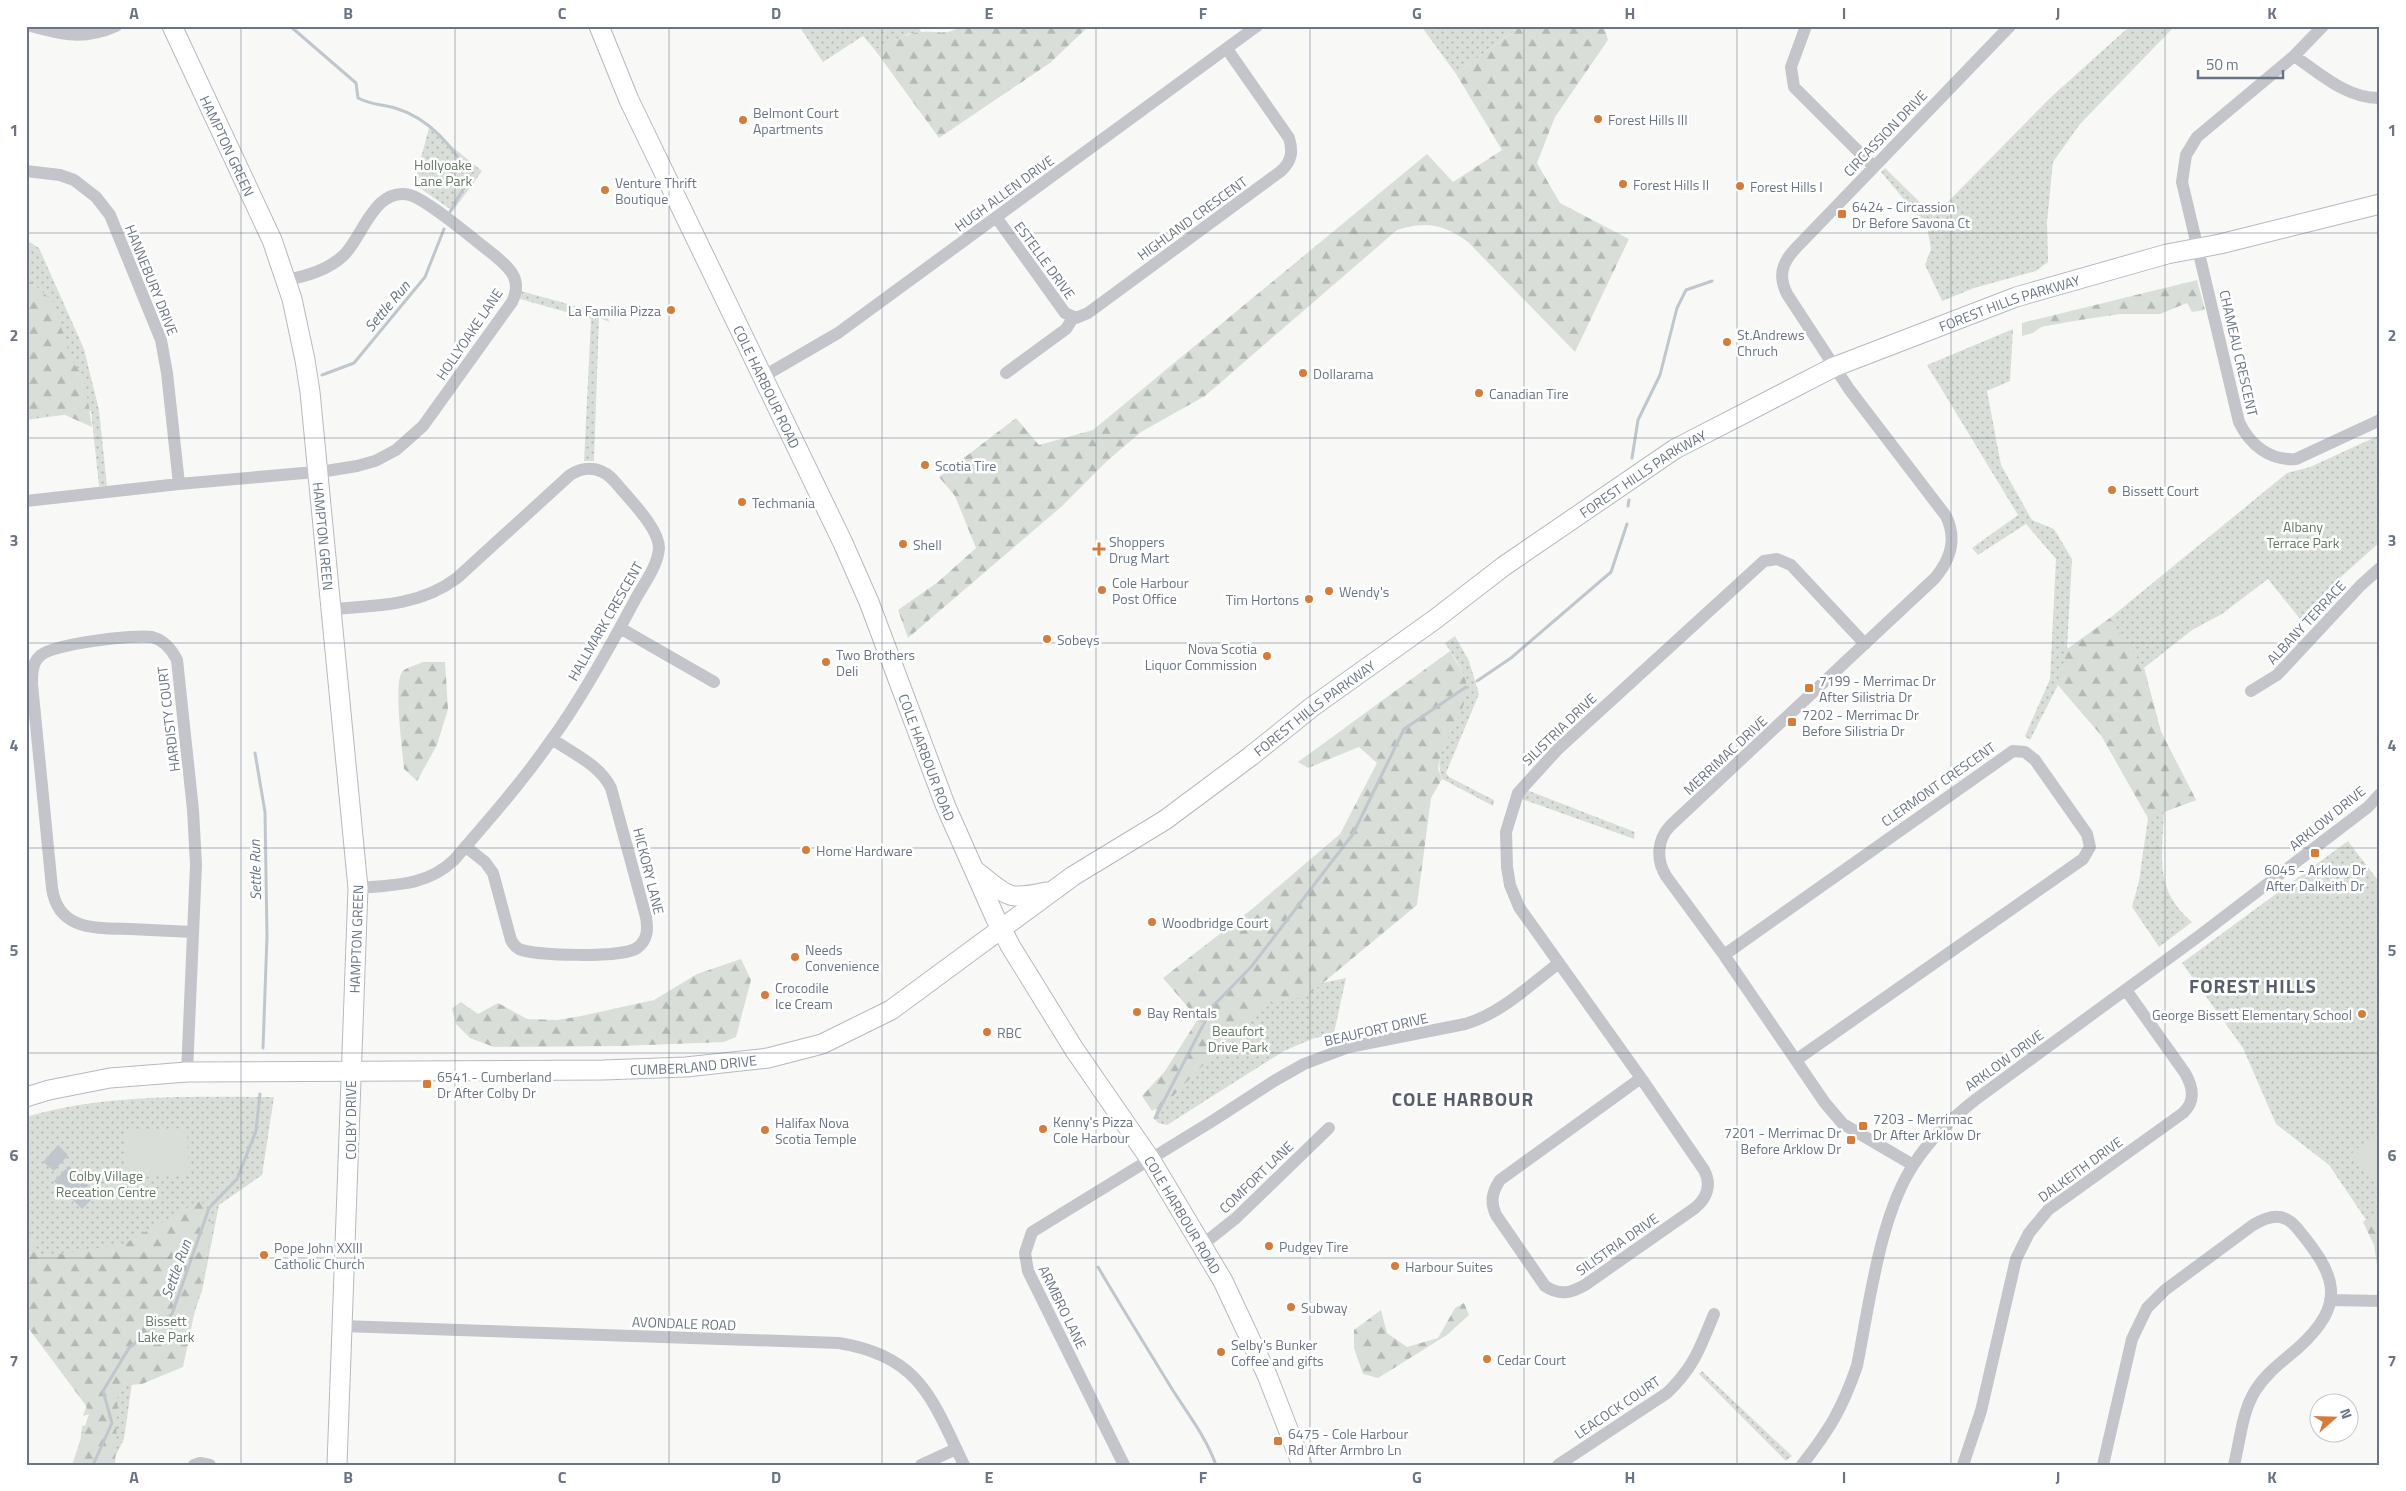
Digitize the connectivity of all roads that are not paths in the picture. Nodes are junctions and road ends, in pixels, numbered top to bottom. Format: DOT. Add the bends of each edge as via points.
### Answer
graph roads {
  1 [pos="30,26"];
  2 [pos="116,26"];
  3 [pos="172,26"];
  4 [pos="599,26"];
  5 [pos="1257,26"];
  6 [pos="1806,26"];
  7 [pos="2010,26"];
  8 [pos="2323,26"];
  9 [pos="26,30"];
  10 [pos="1227,49"];
  11 [pos="2294,56"];
  12 [pos="2380,98"];
  13 [pos="1873,166"];
  14 [pos="26,171"];
  15 [pos="2380,204"];
  16 [pos="996,217"];
  17 [pos="2198,248"];
  18 [pos="286,280"];
  19 [pos="1073,318"];
  20 [pos="1834,367"];
  21 [pos="1006,373"];
  22 [pos="764,376"];
  23 [pos="2380,420"];
  24 [pos="318,472"];
  25 [pos="179,484"];
  26 [pos="26,501"];
  27 [pos="2380,568"];
  28 [pos="331,609"];
  29 [pos="620,628"];
  30 [pos="1865,644"];
  31 [pos="714,682"];
  32 [pos="2251,691"];
  33 [pos="552,739"];
  34 [pos="2380,794"];
  35 [pos="466,847"];
  36 [pos="975,870"];
  37 [pos="358,888"];
  38 [pos="1052,890"];
  39 [pos="1001,929"];
  40 [pos="192,932"];
  41 [pos="1724,955"];
  42 [pos="1558,963"];
  43 [pos="2126,990"];
  44 [pos="1796,1060"];
  45 [pos="187,1072"];
  46 [pos="350,1072"];
  47 [pos="1641,1078"];
  48 [pos="26,1097"];
  49 [pos="1329,1128"];
  50 [pos="1150,1159"];
  51 [pos="1913,1165"];
  52 [pos="1202,1245"];
  53 [pos="2330,1300"];
  54 [pos="2380,1301"];
  55 [pos="1714,1314"];
  56 [pos="342,1326"];
  57 [pos="956,1449"];
  58 [pos="194,1465"];
  59 [pos="210,1465"];
  60 [pos="337,1465"];
  61 [pos="921,1465"];
  62 [pos="964,1465"];
  63 [pos="1124,1465"];
  64 [pos="1302,1465"];
  65 [pos="1558,1465"];
  66 [pos="1802,1465"];
  67 [pos="1962,1465"];
  68 [pos="2103,1465"];
  69 [pos="2234,1465"];
  1 -- 2 [label="street" via="64,36 77,36"];
  1 -- 9 [label="street"];
  3 -- 18 [label="main road, HAMPTON GREEN" via="272,240"];
  4 -- 22 [label="main road, COLE HARBOUR ROAD" via="630,100"];
  5 -- 10 [label="street, HUGH ALLEN DRIVE"];
  6 -- 13 [label="street" via="1791,67 1794,87"];
  7 -- 13 [label="street, CIRCASSION DRIVE"];
  8 -- 11 [label="street, CHAMEAU CRESCENT"];
  10 -- 16 [label="street, HUGH ALLEN DRIVE"];
  10 -- 19 [label="street, HIGHLAND CRESCENT" via="1287,134 1292,151 1288,162 1281,171 1088,313"];
  11 -- 12 [label="street" via="2352,94"];
  11 -- 17 [label="street, CHAMEAU CRESCENT" via="2204,130 2189,148 2183,164 2182,182"];
  13 -- 20 [label="street, CIRCASSION DRIVE" via="1782,266 1781,280 1787,294"];
  14 -- 25 [label="street, HANNEBURY DRIVE" via="74,180 96,197 110,215 161,340"];
  15 -- 17 [label="main road, FOREST HILLS PARKWAY"];
  16 -- 19 [label="street, ESTELLE DRIVE" via="1065,313"];
  16 -- 22 [label="street, HUGH ALLEN DRIVE" via="838,333"];
  17 -- 20 [label="main road, FOREST HILLS PARKWAY" via="2016,297"];
  17 -- 23 [label="street, CHAMEAU CRESCENT" via="2239,422 2254,445 2277,457 2300,459"];
  18 -- 24 [label="main road, HAMPTON GREEN" via="305,360"];
  18 -- 24 [label="street, HOLLYOAKE LANE" via="315,272 346,254 379,205 389,197 403,194 417,198 466,233 510,268 515,280 512,302 415,435 375,461"];
  19 -- 21 [label="street, HIGHLAND CRESCENT" via="1066,329"];
  20 -- 30 [label="street, MERRIMAC DRIVE" via="1946,516 1952,534 1951,554 1941,571"];
  20 -- 38 [label="main road, FOREST HILLS PARKWAY" via="1675,449 1504,566 1312,706 1164,820"];
  22 -- 36 [label="main road, COLE HARBOUR ROAD" via="869,602 946,806"];
  24 -- 25 [label="street"];
  24 -- 28 [label="main road, HAMPTON GREEN"];
  25 -- 26 [label="street"];
  27 -- 32 [label="street, ALBANY TERRACE" via="2276,675"];
  28 -- 29 [label="street, HALLMARK CRESCENT" via="402,603 438,591 457,578 570,476 580,470 596,469 611,477 653,530 658,544 656,561"];
  28 -- 37 [label="main road, HAMPTON GREEN"];
  29 -- 31 [label="street"];
  29 -- 33 [label="street, HALLMARK CRESCENT"];
  30 -- 41 [label="street, MERRIMAC DRIVE" via="1663,836 1659,856 1663,871"];
  30 -- 42 [label="street, SILISTRIA DRIVE" via="1791,565 1777,559 1764,561 1538,768 1518,793 1512,807 1506,832 1507,867 1519,906"];
  33 -- 35 [label="street, HALLMARK CRESCENT"];
  33 -- 35 [label="street, HICKORY LANE" via="594,768 611,788 646,917 647,932 643,942 634,950 621,954 554,954 518,948 511,940 493,873"];
  34 -- 43 [label="street, ARKLOW DRIVE" via="2368,807"];
  35 -- 37 [label="street, HALLMARK CRESCENT" via="448,866 425,879"];
  36 -- 38 [label="main road" via="1004,893 1018,897"];
  36 -- 39 [label="main road, COLE HARBOUR ROAD"];
  37 -- 46 [label="main road, HAMPTON GREEN"];
  38 -- 39 [label="main road, FOREST HILLS PARKWAY"];
  39 -- 46 [label="main road, CUMBERLAND DRIVE" via="891,1010 822,1044 786,1054 686,1067"];
  39 -- 50 [label="main road, COLE HARBOUR ROAD" via="1074,1049"];
  40 -- 40 [label="street, HARDISTY COURT" via="196,864 193,810 175,656 164,643 146,637 101,640 46,651 33,666 32,684 52,888 57,907 69,919 84,926"];
  40 -- 45 [label="street, HARDISTY COURT"];
  41 -- 44 [label="street, MERRIMAC DRIVE"];
  41 -- 44 [label="street, CLERMONT CRESCENT" via="2008,752 2021,751 2032,757 2088,834 2090,847 2083,859"];
  42 -- 47 [label="street, SILISTRIA DRIVE"];
  42 -- 50 [label="street, BEAUFORT DRIVE" via="1480,1020 1349,1047 1304,1064"];
  43 -- 51 [label="street, ARKLOW DRIVE" via="1954,1117"];
  43 -- 67 [label="street, DALKEITH DRIVE" via="2186,1074 2192,1086 2192,1098 2183,1113 2048,1210 2029,1233 2016,1259 1981,1411"];
  44 -- 51 [label="street, MERRIMAC DRIVE" via="1824,1103 1843,1124"];
  45 -- 46 [label="main road, COLBY DRIVE"];
  45 -- 48 [label="main road, COLBY DRIVE" via="101,1079"];
  46 -- 56 [label="main road, COLBY DRIVE" via="350,1169"];
  47 -- 47 [label="street, SILISTRIA DRIVE" via="1704,1170 1708,1180 1707,1192 1695,1208 1585,1284 1571,1292 1556,1292 1545,1286 1496,1215 1492,1204 1495,1188 1500,1180"];
  49 -- 52 [label="street, COMFORT LANE"];
  50 -- 52 [label="main road, COLE HARBOUR ROAD"];
  50 -- 63 [label="street, ARMBRO LANE" via="1040,1226 1029,1236 1024,1253 1028,1271"];
  51 -- 66 [label="street, ARKLOW DRIVE" via="1895,1199 1886,1228 1850,1386 1831,1428"];
  52 -- 64 [label="main road, COLE HARBOUR ROAD" via="1238,1310"];
  53 -- 54 [label="street"];
  53 -- 68 [label="street" via="2331,1282 2325,1265 2285,1217 2263,1219 2216,1252 2160,1294 2141,1318 2129,1349"];
  53 -- 69 [label="street" via="2323,1319 2310,1335 2270,1372 2254,1393"];
  55 -- 65 [label="street, LEACOCK COURT" via="1693,1364 1667,1393"];
  56 -- 57 [label="street, AVONDALE ROAD" via="856,1346 888,1357 913,1376 934,1402"];
  56 -- 60 [label="main road, COLBY DRIVE"];
  57 -- 61 [label="street"];
  57 -- 62 [label="street, AVONDALE ROAD"];
  58 -- 59 [label="street"];
}
